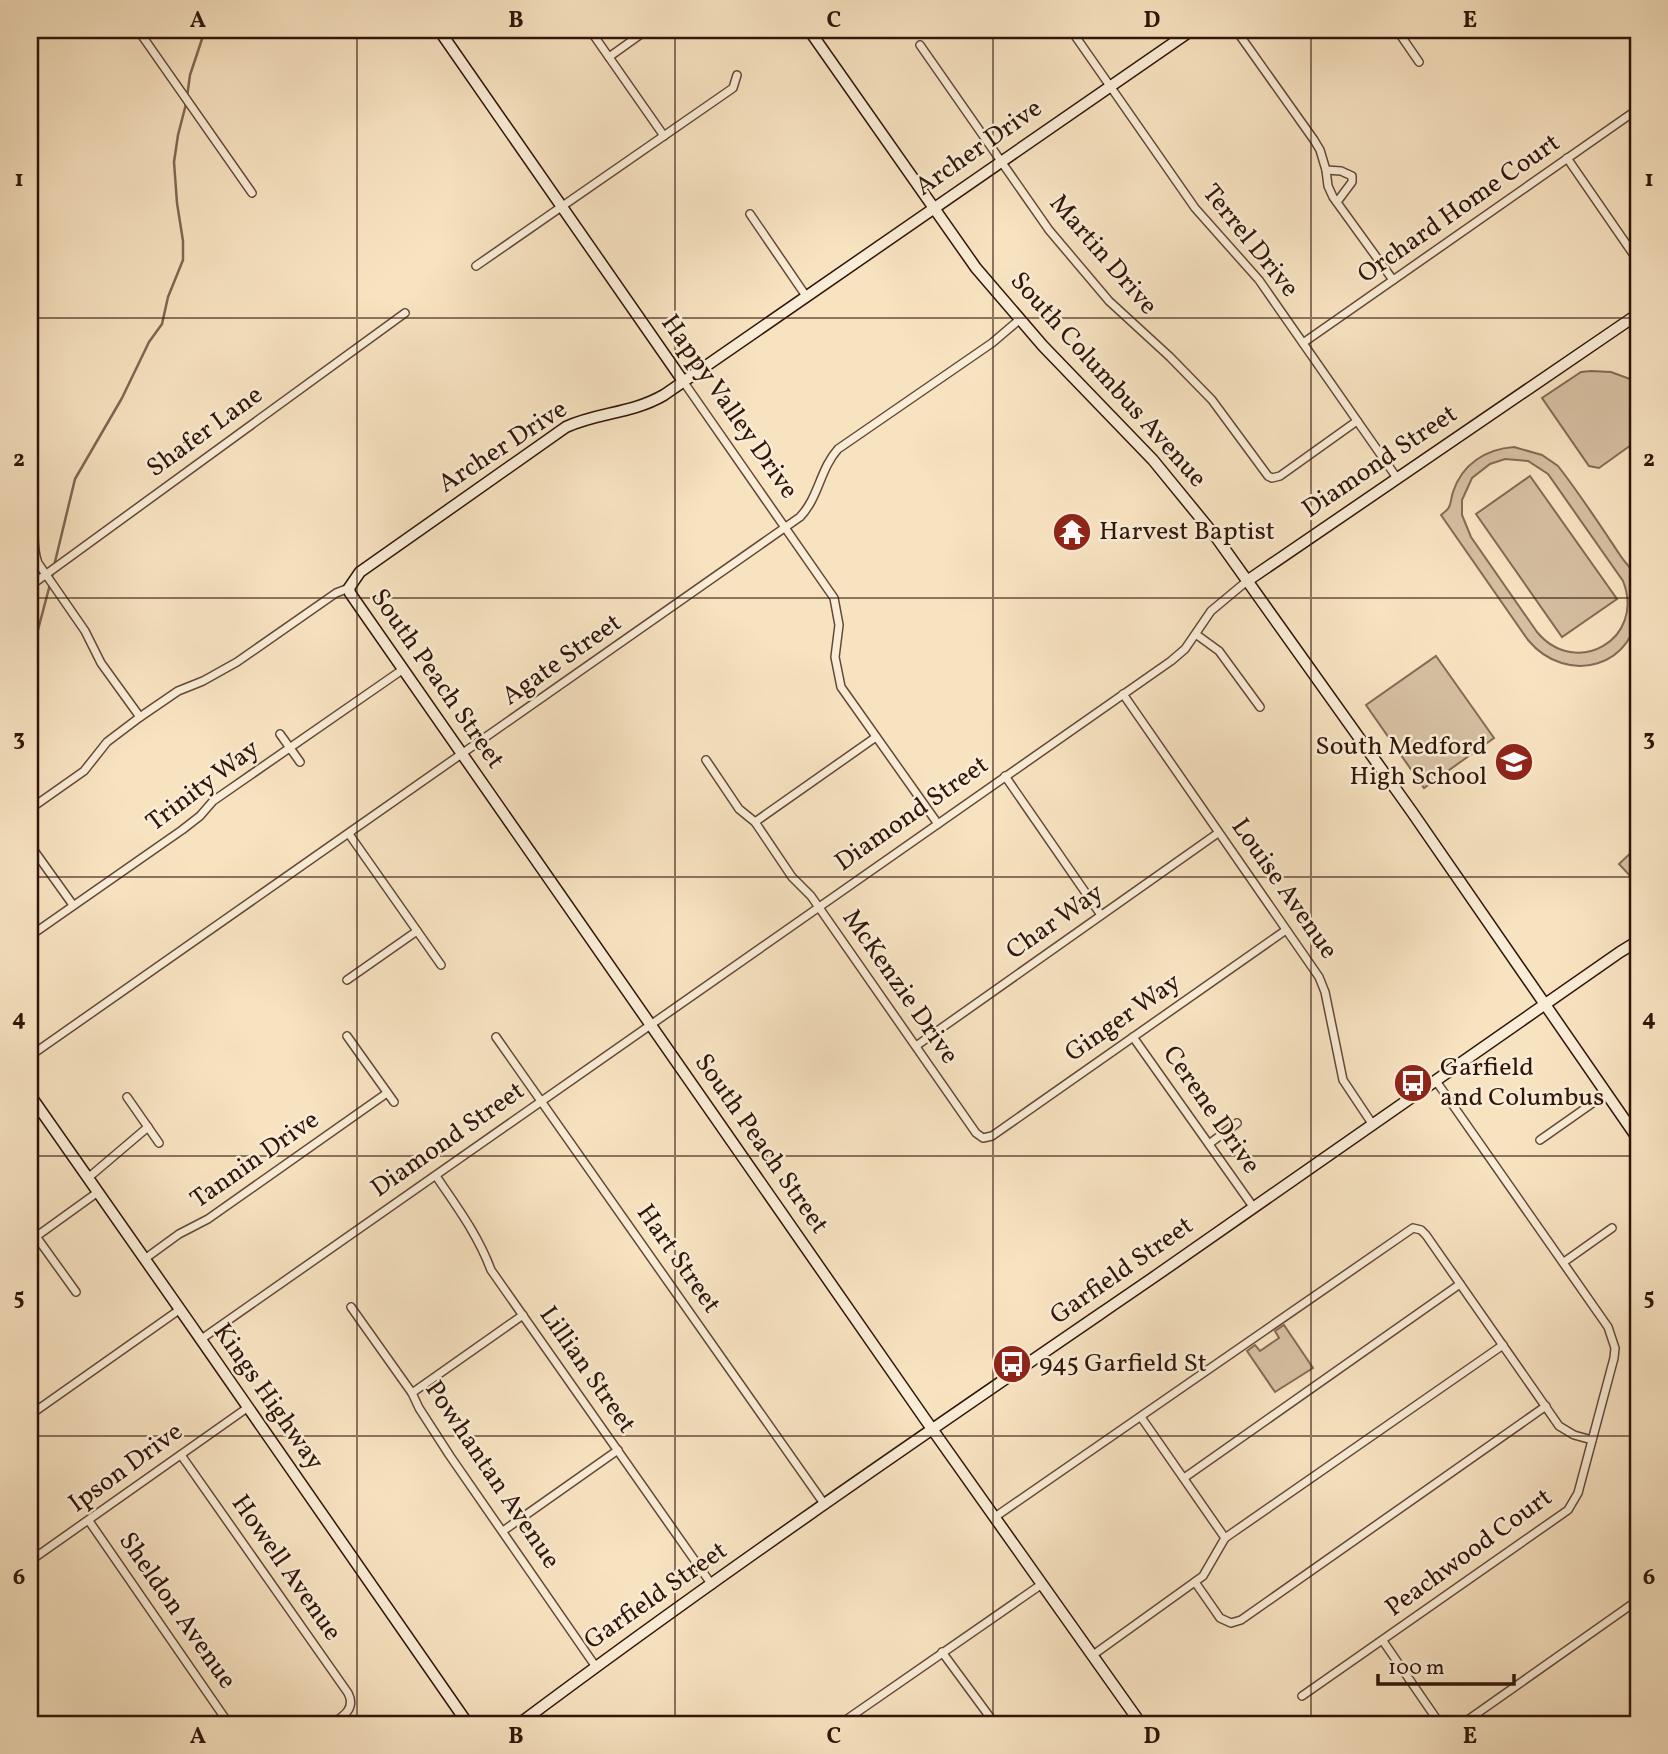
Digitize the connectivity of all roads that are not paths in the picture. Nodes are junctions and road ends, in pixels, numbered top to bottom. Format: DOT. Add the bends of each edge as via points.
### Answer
graph roads {
  1 [pos="138,30"];
  2 [pos="439,30"];
  3 [pos="590,30"];
  4 [pos="809,30"];
  5 [pos="1071,30"];
  6 [pos="1192,30"];
  7 [pos="1236,30"];
  8 [pos="1397,30"];
  9 [pos="644,32"];
  10 [pos="920,46"];
  11 [pos="609,57"];
  12 [pos="1419,62"];
  13 [pos="737,75"];
  14 [pos="1110,86"];
  15 [pos="1638,109"];
  16 [pos="664,136"];
  17 [pos="1567,158"];
  18 [pos="1000,162"];
  19 [pos="1326,170"];
  20 [pos="252,193"];
  21 [pos="1337,202"];
  22 [pos="561,206"];
  23 [pos="933,208"];
  24 [pos="750,214"];
  25 [pos="1638,261"];
  26 [pos="476,266"];
  27 [pos="1393,280"];
  28 [pos="806,296"];
  29 [pos="405,313"];
  30 [pos="1638,314"];
  31 [pos="1019,320"];
  32 [pos="1303,343"];
  33 [pos="683,381"];
  34 [pos="1357,421"];
  35 [pos="1397,478"];
  36 [pos="30,504"];
  37 [pos="786,528"];
  38 [pos="46,575"];
  39 [pos="1247,581"];
  40 [pos="30,586"];
  41 [pos="349,588"];
  42 [pos="1197,635"];
  43 [pos="402,670"];
  44 [pos="1123,694"];
  45 [pos="1260,707"];
  46 [pos="140,717"];
  47 [pos="279,734"];
  48 [pos="876,737"];
  49 [pos="290,748"];
  50 [pos="462,756"];
  51 [pos="706,760"];
  52 [pos="300,762"];
  53 [pos="1005,776"];
  54 [pos="30,809"];
  55 [pos="755,822"];
  56 [pos="938,824"];
  57 [pos="1218,833"];
  58 [pos="349,834"];
  59 [pos="30,845"];
  60 [pos="74,905"];
  61 [pos="818,907"];
  62 [pos="1101,915"];
  63 [pos="1286,930"];
  64 [pos="417,931"];
  65 [pos="30,936"];
  66 [pos="1638,941"];
  67 [pos="441,965"];
  68 [pos="347,980"];
  69 [pos="1545,1004"];
  70 [pos="650,1025"];
  71 [pos="347,1036"];
  72 [pos="496,1037"];
  73 [pos="1133,1037"];
  74 [pos="916,1046"];
  75 [pos="30,1056"];
  76 [pos="1436,1081"];
  77 [pos="387,1093"];
  78 [pos="1607,1093"];
  79 [pos="30,1095"];
  80 [pos="127,1097"];
  81 [pos="394,1102"];
  82 [pos="542,1102"];
  83 [pos="1237,1123"];
  84 [pos="1373,1125"];
  85 [pos="148,1127"];
  86 [pos="983,1138"];
  87 [pos="1638,1139"];
  88 [pos="1540,1140"];
  89 [pos="159,1143"];
  90 [pos="1209,1144"];
  91 [pos="436,1176"];
  92 [pos="88,1178"];
  93 [pos="98,1192"];
  94 [pos="1254,1208"];
  95 [pos="30,1228"];
  96 [pos="1612,1228"];
  97 [pos="33,1239"];
  98 [pos="146,1258"];
  99 [pos="1564,1262"];
  100 [pos="1461,1284"];
  101 [pos="76,1292"];
  102 [pos="351,1307"];
  103 [pos="179,1310"];
  104 [pos="523,1315"];
  105 [pos="200,1340"];
  106 [pos="1503,1345"];
  107 [pos="412,1393"];
  108 [pos="1546,1406"];
  109 [pos="247,1408"];
  110 [pos="30,1415"];
  111 [pos="1141,1417"];
  112 [pos="933,1429"];
  113 [pos="1592,1440"];
  114 [pos="618,1450"];
  115 [pos="181,1455"];
  116 [pos="1184,1478"];
  117 [pos="825,1505"];
  118 [pos="995,1517"];
  119 [pos="89,1521"];
  120 [pos="503,1531"];
  121 [pos="1225,1538"];
  122 [pos="30,1561"];
  123 [pos="1195,1582"];
  124 [pos="1042,1584"];
  125 [pos="712,1585"];
  126 [pos="1638,1601"];
  127 [pos="1382,1641"];
  128 [pos="942,1652"];
  129 [pos="1093,1655"];
  130 [pos="596,1667"];
  131 [pos="1302,1696"];
  132 [pos="229,1724"];
  133 [pos="332,1724"];
  134 [pos="468,1724"];
  135 [pos="519,1724"];
  136 [pos="840,1724"];
  137 [pos="995,1724"];
  138 [pos="1141,1724"];
  139 [pos="1440,1724"];
  140 [pos="1462,1724"];
  1 -- 20 [label="street"];
  2 -- 22 [label="street, Happy Valley Drive"];
  3 -- 11 [label="street"];
  4 -- 23 [label="street, South Columbus Avenue"];
  5 -- 14 [label="street, Terrel Drive"];
  6 -- 14 [label="street, Archer Drive"];
  7 -- 19 [label="street" via="1314,140"];
  8 -- 12 [label="street"];
  9 -- 11 [label="street"];
  10 -- 18 [label="street, Martin Drive"];
  11 -- 16 [label="street"];
  13 -- 16 [label="street" via="733,88"];
  14 -- 18 [label="street, Archer Drive"];
  14 -- 32 [label="street, Terrel Drive" via="1195,208 1259,280"];
  15 -- 17 [label="street, Orchard Home Court"];
  16 -- 22 [label="street"];
  17 -- 25 [label="street"];
  17 -- 27 [label="street, Orchard Home Court"];
  18 -- 23 [label="street, Archer Drive"];
  18 -- 34 [label="street, Martin Drive" via="1084,273 1194,380 1272,478"];
  19 -- 21 [label="street"];
  19 -- 21 [label="street" via="1352,176"];
  21 -- 27 [label="street"];
  22 -- 26 [label="street"];
  22 -- 33 [label="street, Happy Valley Drive"];
  23 -- 28 [label="street, Archer Drive"];
  23 -- 31 [label="street, South Columbus Avenue"];
  24 -- 28 [label="street"];
  27 -- 32 [label="street, Orchard Home Court"];
  28 -- 33 [label="street, Archer Drive"];
  29 -- 38 [label="street, Shafer Lane"];
  30 -- 35 [label="street, Diamond Street"];
  31 -- 37 [label="street, Agate Street" via="838,449 811,505"];
  31 -- 39 [label="street, South Columbus Avenue" via="1153,460"];
  32 -- 34 [label="street, Terrel Drive"];
  33 -- 37 [label="street, Happy Valley Drive"];
  33 -- 41 [label="street, Archer Drive" via="635,409 566,427 360,572"];
  34 -- 35 [label="street, Terrel Drive"];
  35 -- 39 [label="street, Diamond Street"];
  36 -- 38 [label="street" via="35,517 33,551"];
  37 -- 48 [label="street, Happy Valley Drive" via="834,598 839,625 838,678"];
  37 -- 50 [label="street, Agate Street"];
  38 -- 40 [label="street, Shafer Lane"];
  38 -- 46 [label="street"];
  39 -- 42 [label="street, Diamond Street" via="1211,611"];
  39 -- 69 [label="street, South Columbus Avenue"];
  41 -- 43 [label="street, South Peach Street"];
  41 -- 46 [label="street, Archer Drive" via="219,674 178,691"];
  42 -- 44 [label="street, Diamond Street" via="1171,661"];
  42 -- 45 [label="street" via="1219,651"];
  43 -- 49 [label="street, Trinity Way"];
  43 -- 50 [label="street, South Peach Street"];
  44 -- 53 [label="street, Diamond Street"];
  44 -- 57 [label="street, Louise Avenue"];
  46 -- 54 [label="street, Archer Drive" via="107,742 84,771"];
  47 -- 49 [label="street"];
  48 -- 55 [label="street"];
  48 -- 56 [label="street, Happy Valley Drive"];
  49 -- 52 [label="street"];
  49 -- 60 [label="street, Trinity Way"];
  50 -- 58 [label="street, Agate Street"];
  50 -- 70 [label="street, South Peach Street"];
  51 -- 55 [label="street, McKenzie Drive" via="739,809"];
  53 -- 56 [label="street, Diamond Street"];
  53 -- 62 [label="street"];
  55 -- 61 [label="street, McKenzie Drive"];
  56 -- 61 [label="street, Diamond Street"];
  57 -- 62 [label="street, Char Way"];
  57 -- 63 [label="street, Louise Avenue"];
  58 -- 64 [label="street"];
  58 -- 75 [label="street, Agate Street"];
  59 -- 60 [label="street"];
  60 -- 65 [label="street, Trinity Way"];
  61 -- 70 [label="street, Diamond Street"];
  61 -- 74 [label="street, McKenzie Drive"];
  62 -- 74 [label="street, Char Way"];
  63 -- 73 [label="street, Ginger Way"];
  63 -- 84 [label="street, Louise Avenue" via="1323,984 1343,1080"];
  64 -- 67 [label="street"];
  64 -- 68 [label="street"];
  66 -- 69 [label="street, Garfield Street"];
  69 -- 76 [label="street, Garfield Street"];
  69 -- 78 [label="street, South Columbus Avenue"];
  70 -- 82 [label="street, Diamond Street"];
  70 -- 112 [label="street, South Peach Street"];
  71 -- 77 [label="street"];
  72 -- 82 [label="street, Hart Street"];
  73 -- 86 [label="street, Ginger Way"];
  73 -- 90 [label="street, Cerene Drive"];
  74 -- 86 [label="street, McKenzie Drive"];
  76 -- 84 [label="street, Garfield Street"];
  76 -- 99 [label="street, Peachwood Court"];
  77 -- 81 [label="street"];
  77 -- 98 [label="street, Tannin Drive"];
  78 -- 87 [label="street, South Columbus Avenue"];
  78 -- 88 [label="street"];
  79 -- 92 [label="street, Kings Highway"];
  80 -- 85 [label="street"];
  82 -- 91 [label="street, Diamond Street"];
  82 -- 117 [label="street, Hart Street"];
  83 -- 90 [label="street"];
  84 -- 94 [label="street, Garfield Street"];
  85 -- 89 [label="street"];
  85 -- 92 [label="street"];
  90 -- 94 [label="street, Cerene Drive"];
  91 -- 104 [label="street, Lillian Street"];
  91 -- 105 [label="street, Diamond Street"];
  92 -- 93 [label="street, Kings Highway"];
  93 -- 97 [label="street"];
  93 -- 98 [label="street, Kings Highway"];
  94 -- 112 [label="street, Garfield Street"];
  95 -- 97 [label="street"];
  96 -- 99 [label="street"];
  97 -- 101 [label="street"];
  98 -- 103 [label="street, Kings Highway"];
  99 -- 113 [label="street, Peachwood Court" via="1608,1327 1615,1348"];
  100 -- 106 [label="street"];
  100 -- 111 [label="street" via="1426,1235 1412,1228"];
  100 -- 116 [label="street"];
  102 -- 107 [label="street, Powhantan Avenue"];
  103 -- 105 [label="street, Kings Highway"];
  103 -- 110 [label="street"];
  104 -- 107 [label="street"];
  104 -- 114 [label="street, Lillian Street"];
  105 -- 109 [label="street, Kings Highway"];
  106 -- 108 [label="street"];
  106 -- 121 [label="street"];
  107 -- 120 [label="street, Powhantan Avenue"];
  108 -- 113 [label="street" via="1567,1432"];
  108 -- 123 [label="street" via="1241,1620 1231,1623 1220,1618"];
  109 -- 115 [label="street, Ipson Drive"];
  109 -- 134 [label="street, Kings Highway"];
  111 -- 116 [label="street"];
  111 -- 118 [label="street"];
  112 -- 117 [label="street, Garfield Street"];
  112 -- 118 [label="street, South Peach Street"];
  113 -- 127 [label="street, Peachwood Court" via="1578,1493 1568,1510"];
  114 -- 120 [label="street"];
  114 -- 125 [label="street, Lillian Street"];
  115 -- 119 [label="street, Ipson Drive"];
  115 -- 133 [label="street, Howell Avenue" via="352,1700 347,1712"];
  116 -- 121 [label="street"];
  117 -- 125 [label="street, Garfield Street"];
  118 -- 124 [label="street, South Peach Street"];
  119 -- 122 [label="street, Ipson Drive"];
  119 -- 132 [label="street, Sheldon Avenue"];
  120 -- 130 [label="street, Powhantan Avenue"];
  121 -- 123 [label="street"];
  123 -- 129 [label="street"];
  124 -- 128 [label="street"];
  124 -- 129 [label="street, South Peach Street"];
  125 -- 130 [label="street, Garfield Street"];
  126 -- 140 [label="street"];
  127 -- 131 [label="street, Peachwood Court"];
  127 -- 139 [label="street"];
  128 -- 136 [label="street"];
  128 -- 137 [label="street"];
  129 -- 138 [label="street, South Peach Street"];
  130 -- 135 [label="street, Garfield Street"];
}
